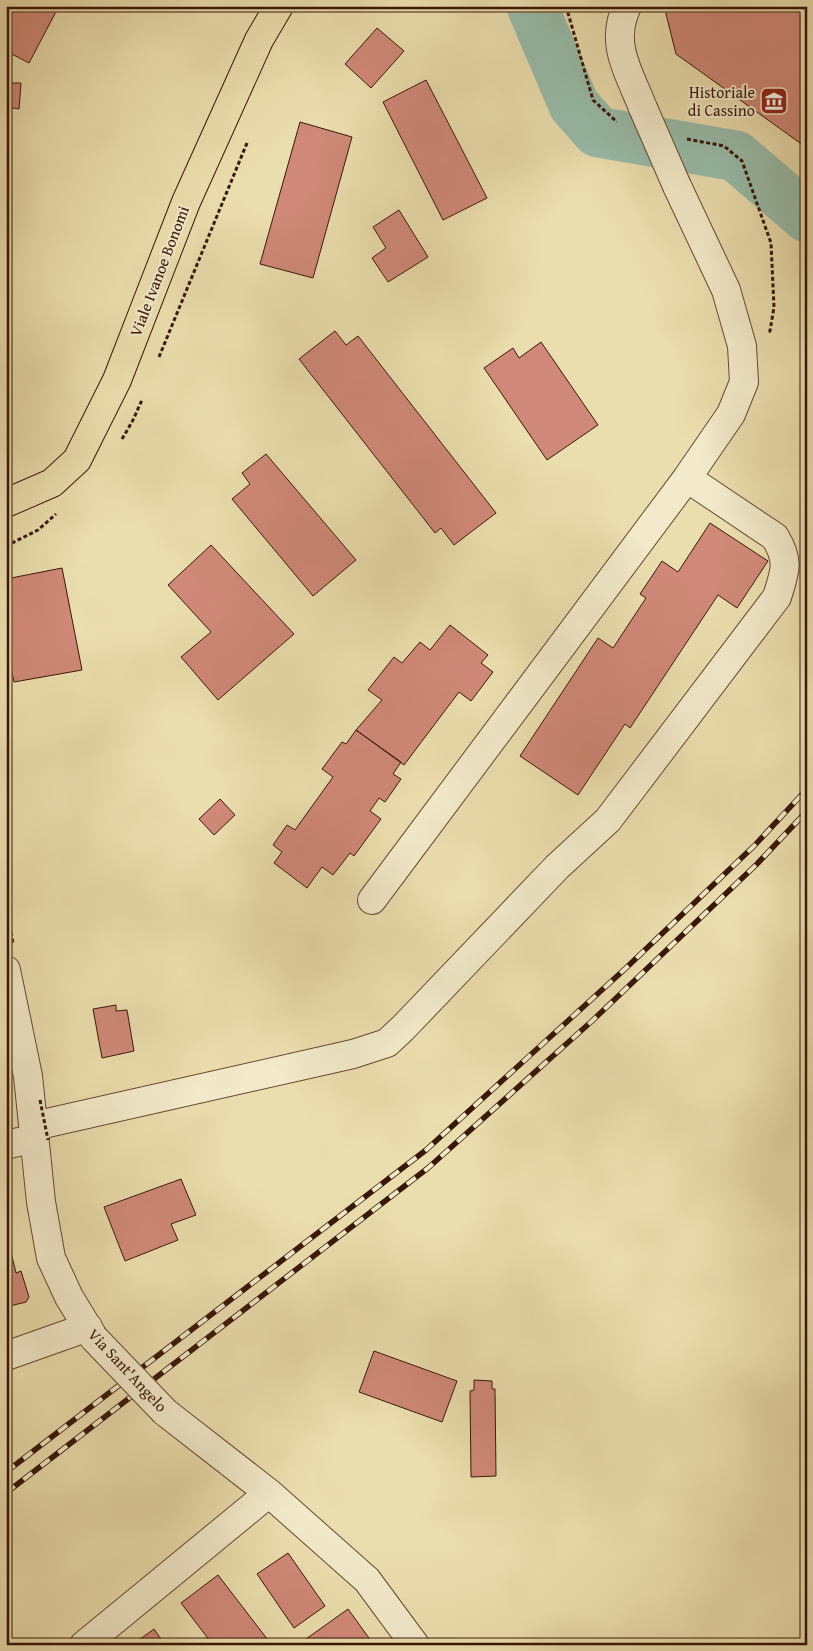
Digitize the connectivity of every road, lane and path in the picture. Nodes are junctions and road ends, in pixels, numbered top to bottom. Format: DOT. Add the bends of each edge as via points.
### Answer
graph roads {
  1 [pos="279,6"];
  2 [pos="627,6"];
  3 [pos="687,478"];
  4 [pos="6,502"];
  5 [pos="372,900"];
  6 [pos="6,970"];
  7 [pos="39,1126"];
  8 [pos="6,1145"];
  9 [pos="91,1332"];
  10 [pos="6,1356"];
  11 [pos="269,1493"];
  12 [pos="84,1645"];
  13 [pos="415,1645"];
  1 -- 4 [label="main road, Viale Ivanoe Bonomi" via="259,40 186,202 117,380 77,460 52,483"];
  2 -- 3 [label="street, bridge" via="620,22 619,47 677,186 726,290 742,346 744,382 731,414"];
  3 -- 5 [label="street"];
  3 -- 7 [label="street" via="774,537 784,551 786,567 777,597 608,820 557,867 403,1028 387,1043 353,1054"];
  6 -- 7 [label="street, Via Sant'Angelo"];
  7 -- 7 [label="path, bridge"];
  7 -- 8 [label="street"];
  7 -- 9 [label="street, Via Sant'Angelo" via="41,1202 52,1258 69,1297"];
  9 -- 10 [label="street"];
  9 -- 11 [label="street, Via Sant'Angelo, bridge" via="165,1412"];
  11 -- 12 [label="street"];
  11 -- 13 [label="street, Via Sant'Angelo" via="367,1580"];
}
